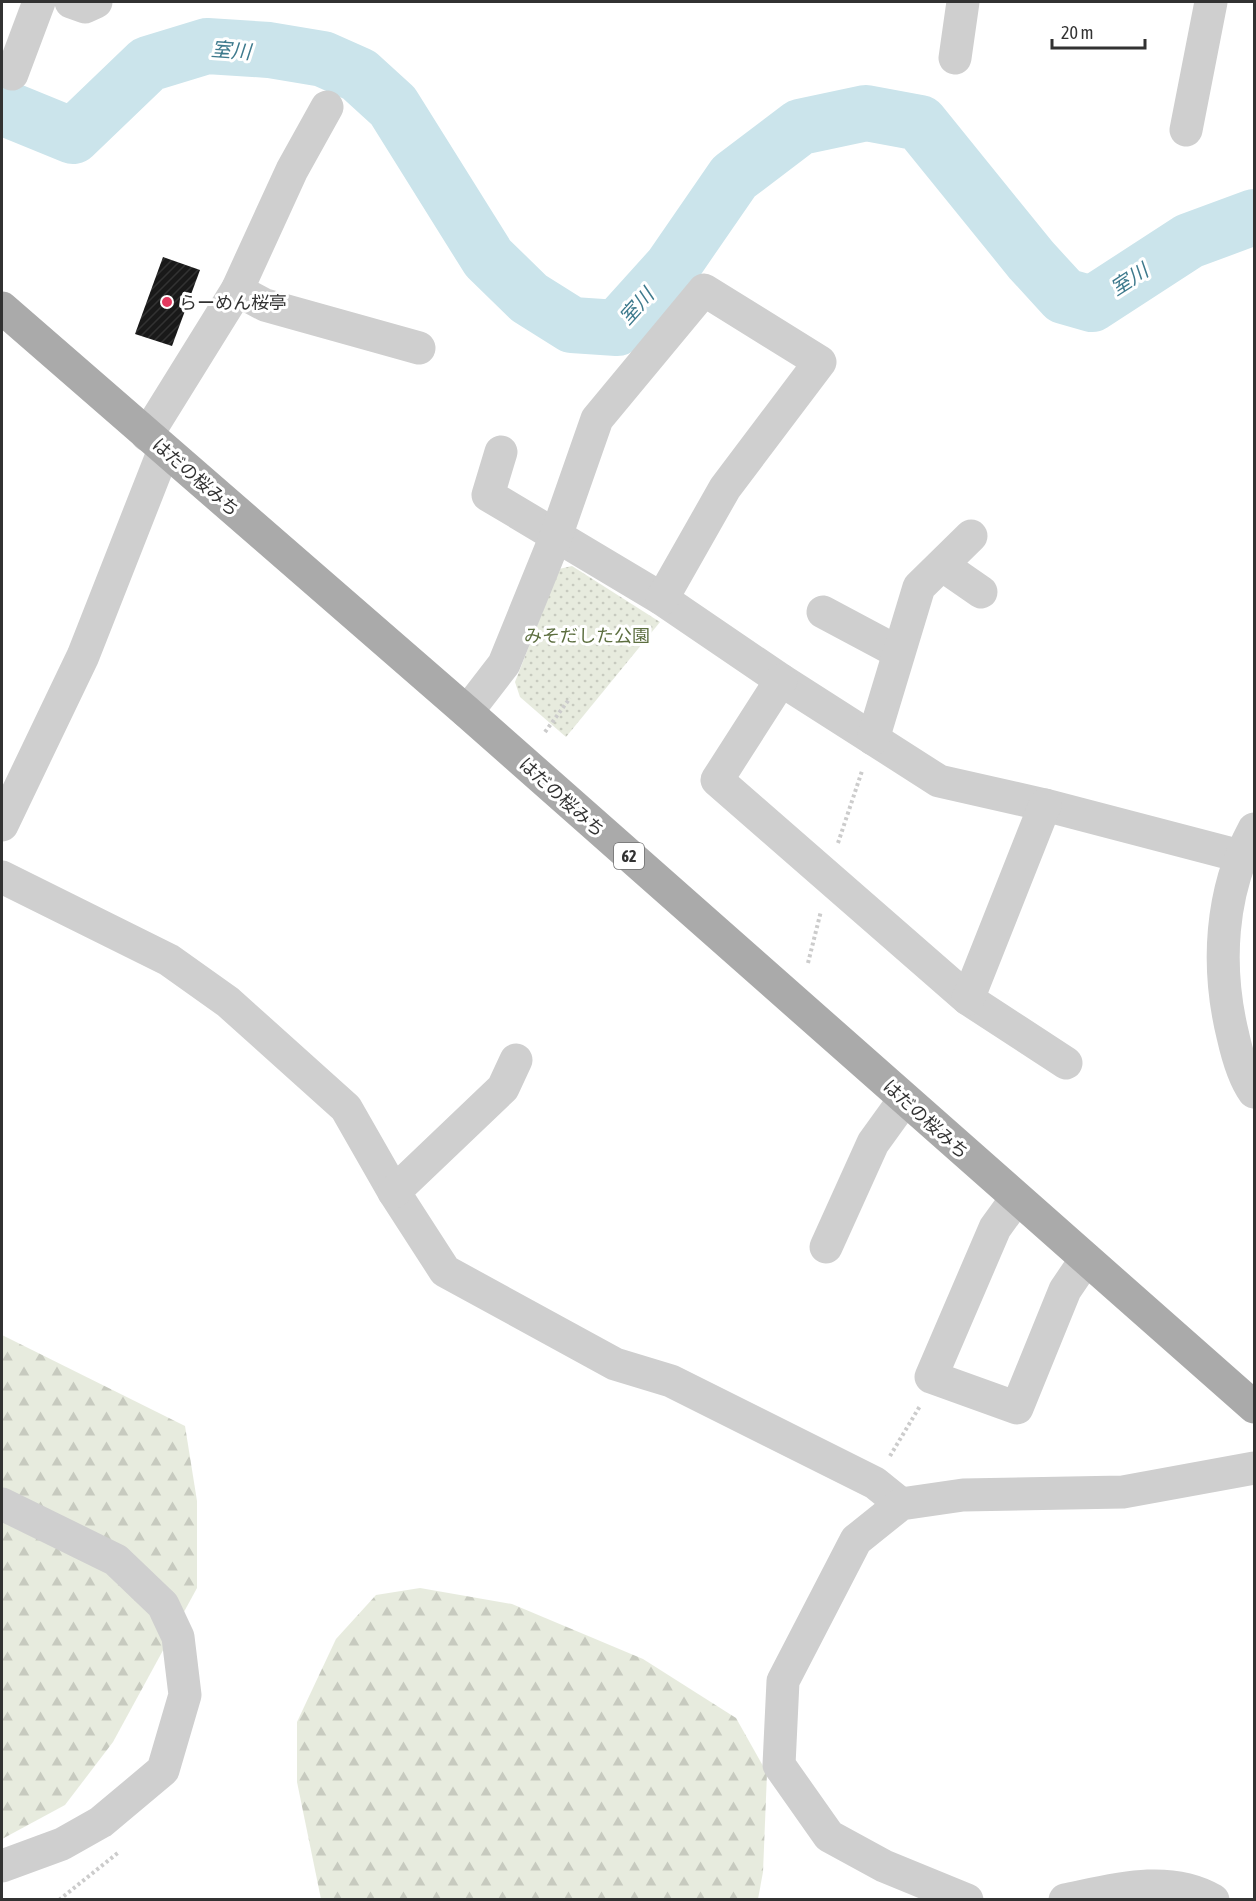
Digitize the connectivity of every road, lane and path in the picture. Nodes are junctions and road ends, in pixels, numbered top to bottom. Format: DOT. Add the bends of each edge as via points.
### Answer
graph roads {
  1 [pos="39,2"];
  2 [pos="70,2"];
  3 [pos="96,2"];
  4 [pos="963,2"];
  5 [pos="1211,2"];
  6 [pos="955,58"];
  7 [pos="18,76"];
  8 [pos="327,107"];
  9 [pos="1186,130"];
  10 [pos="237,290"];
  11 [pos="2,308"];
  12 [pos="419,348"];
  13 [pos="156,442"];
  14 [pos="501,452"];
  15 [pos="556,536"];
  16 [pos="971,536"];
  17 [pos="942,565"];
  18 [pos="981,592"];
  19 [pos="663,599"];
  20 [pos="823,612"];
  21 [pos="898,652"];
  22 [pos="781,680"];
  23 [pos="570,698"];
  24 [pos="467,712"];
  25 [pos="545,732"];
  26 [pos="873,739"];
  27 [pos="1044,805"];
  28 [pos="2,825"];
  29 [pos="1247,843"];
  30 [pos="2,877"];
  31 [pos="829,877"];
  32 [pos="808,963"];
  33 [pos="968,999"];
  34 [pos="1066,1063"];
  35 [pos="513,1083"];
  36 [pos="1254,1092"];
  37 [pos="904,1100"];
  38 [pos="394,1192"];
  39 [pos="1016,1199"];
  40 [pos="826,1247"];
  41 [pos="1086,1259"];
  42 [pos="1254,1407"];
  43 [pos="918,1410"];
  44 [pos="896,1446"];
  45 [pos="1254,1468"];
  46 [pos="2,1504"];
  47 [pos="901,1504"];
  48 [pos="2,1866"];
  49 [pos="967,1899"];
  50 [pos="1065,1899"];
  51 [pos="1213,1899"];
  1 -- 7 [label="street"];
  2 -- 3 [label="street" via="85,7"];
  4 -- 6 [label="street"];
  5 -- 9 [label="street" via="1212,69"];
  8 -- 10 [label="street" via="292,170"];
  10 -- 12 [label="street" via="265,305"];
  10 -- 13 [label="street"];
  11 -- 13 [label="main road, はだの桜みち / 62"];
  13 -- 24 [label="main road, はだの桜みち / 62"];
  13 -- 28 [label="street" via="83,656"];
  14 -- 15 [label="street" via="488,495"];
  15 -- 19 [label="street"];
  15 -- 19 [label="street" via="597,419 704,290 820,362 725,488"];
  15 -- 24 [label="street" via="504,664"];
  16 -- 17 [label="street"];
  17 -- 18 [label="street"];
  17 -- 21 [label="street" via="919,587"];
  19 -- 22 [label="street"];
  20 -- 21 [label="street"];
  21 -- 26 [label="street"];
  22 -- 26 [label="street"];
  22 -- 31 [label="street" via="717,780"];
  23 -- 25 [label="path"];
  24 -- 37 [label="main road, はだの桜みち / 62"];
  26 -- 27 [label="street" via="939,781"];
  26 -- 31 [label="path"];
  27 -- 29 [label="street"];
  27 -- 33 [label="street"];
  29 -- 36 [label="street" via="1230,895 1222,951 1225,1005 1236,1051"];
  30 -- 38 [label="street" via="169,960 228,1002 346,1108"];
  31 -- 32 [label="path"];
  31 -- 33 [label="street"];
  33 -- 34 [label="street"];
  35 -- 38 [label="street"];
  37 -- 39 [label="main road, はだの桜みち / 62"];
  37 -- 40 [label="street" via="873,1143"];
  38 -- 47 [label="street" via="445,1271 615,1364 671,1381 875,1483"];
  39 -- 41 [label="main road, はだの桜みち / 62"];
  39 -- 41 [label="street" via="995,1228 931,1377 1017,1408 1065,1290"];
  41 -- 42 [label="main road, はだの桜みち / 62"];
  43 -- 44 [label="path"];
  45 -- 47 [label="street" via="1123,1492 963,1495"];
  46 -- 48 [label="street" via="116,1560 163,1605 178,1637 184,1695 163,1770 101,1822 62,1844"];
  47 -- 49 [label="street" via="856,1540 783,1681 779,1765 829,1836 884,1866"];
  50 -- 51 [label="street" via="1133,1886 1164,1886 1200,1892"];
}
